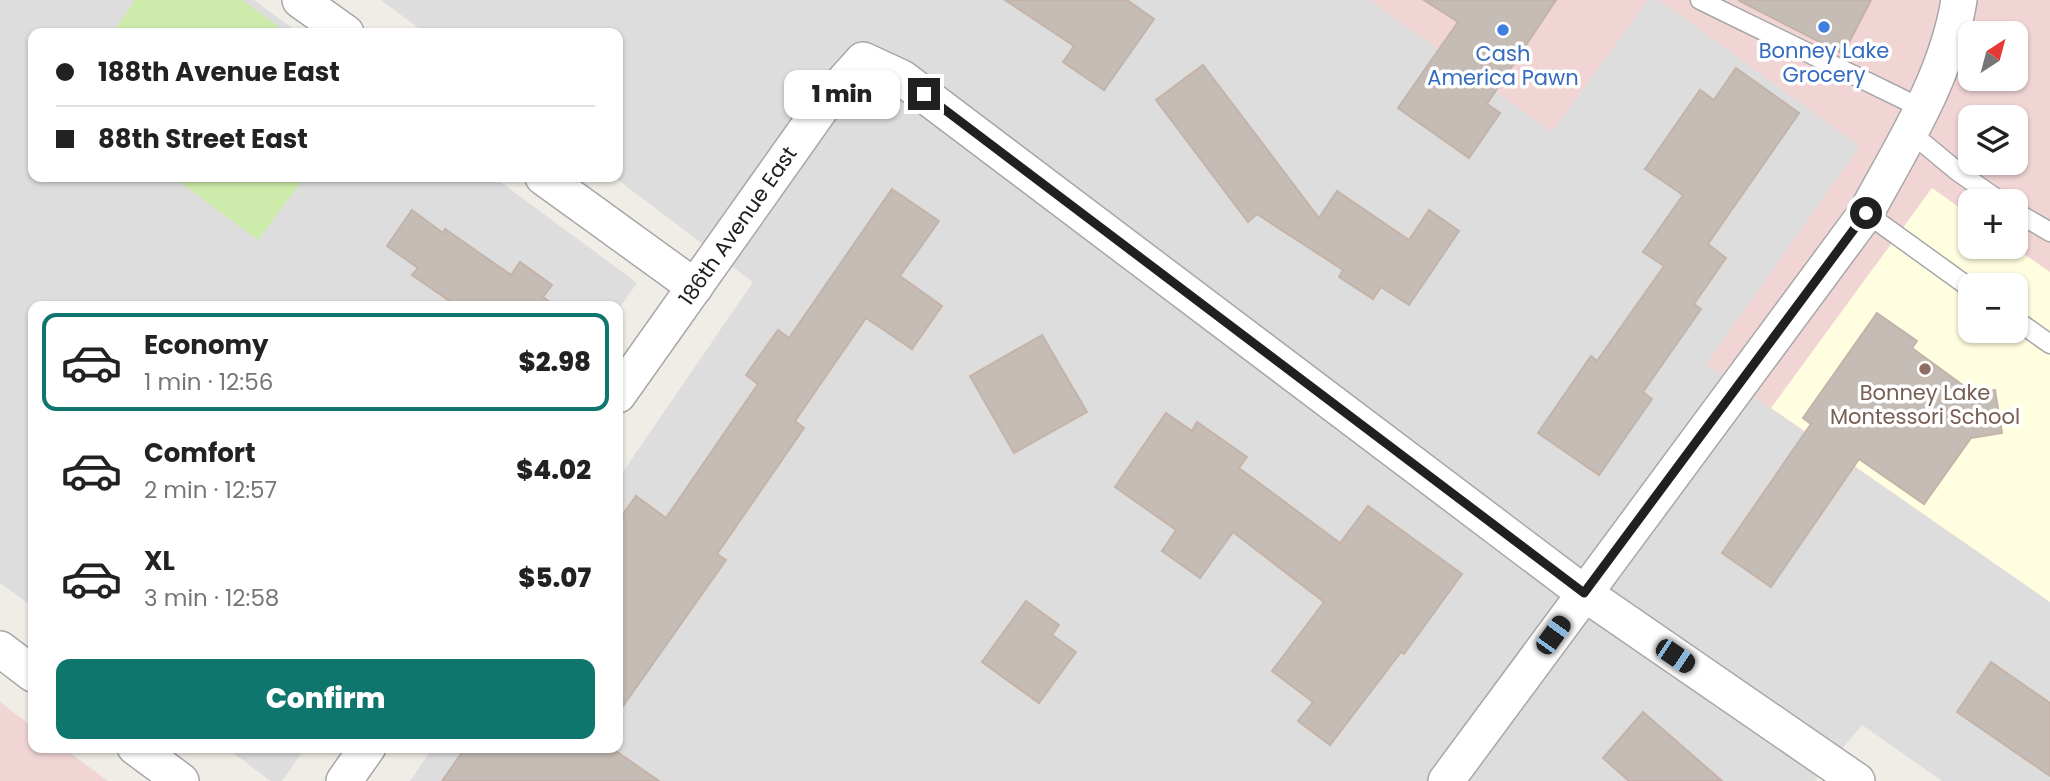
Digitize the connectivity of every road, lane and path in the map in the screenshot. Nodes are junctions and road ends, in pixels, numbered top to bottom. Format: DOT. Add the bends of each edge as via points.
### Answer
graph roads {
  1 [pos="300,0"];
  2 [pos="1700,0"];
  3 [pos="1959,0"];
  4 [pos="339,28"];
  5 [pos="1916,120"];
  6 [pos="550,182"];
  7 [pos="1983,189"];
  8 [pos="1866,213"];
  9 [pos="2028,219"];
  10 [pos="2050,232"];
  11 [pos="1958,279"];
  12 [pos="695,287"];
  13 [pos="2028,328"];
  14 [pos="2050,344"];
  15 [pos="623,389"];
  16 [pos="1584,593"];
  17 [pos="0,649"];
  18 [pos="28,670"];
  19 [pos="143,753"];
  20 [pos="364,753"];
  21 [pos="181,781"];
  22 [pos="344,781"];
  23 [pos="1446,781"];
  24 [pos="1857,781"];
  1 -- 4 [label="street"];
  2 -- 5 [label="lane"];
  3 -- 5 [label="street" via="1940,71"];
  5 -- 7 [label="lane" via="1957,171"];
  5 -- 8 [label="street"];
  6 -- 12 [label="street"];
  8 -- 11 [label="lane"];
  8 -- 16 [label="street"];
  9 -- 10 [label="lane"];
  12 -- 15 [label="street, 186th Avenue East"];
  12 -- 16 [label="street, 186th Avenue East" via="827,100 863,60 902,78"];
  13 -- 14 [label="lane"];
  16 -- 23 [label="street"];
  16 -- 24 [label="street"];
  17 -- 18 [label="street"];
  19 -- 21 [label="street"];
  20 -- 22 [label="street"];
}
